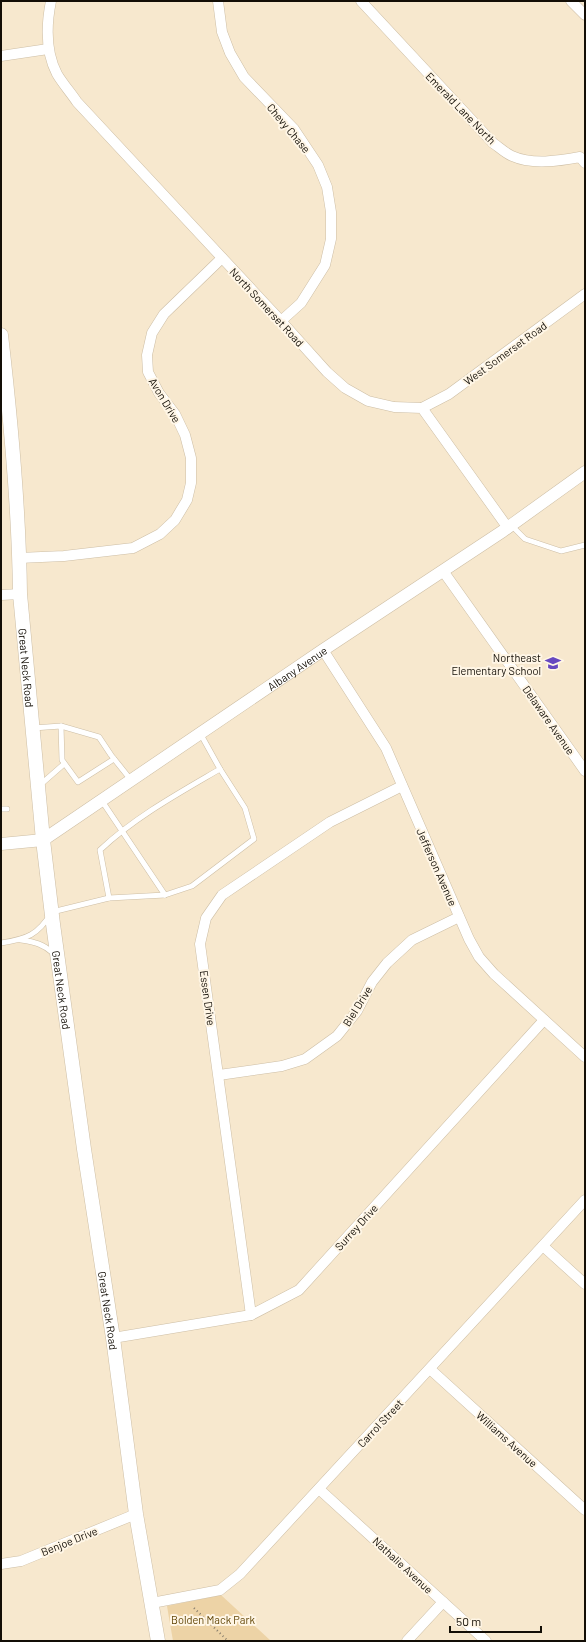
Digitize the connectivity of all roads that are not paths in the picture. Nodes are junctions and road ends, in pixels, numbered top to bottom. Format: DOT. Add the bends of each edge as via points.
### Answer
graph roads {
  1 [pos="51,1"];
  2 [pos="218,1"];
  3 [pos="361,1"];
  4 [pos="571,1"];
  5 [pos="585,16"];
  6 [pos="48,49"];
  7 [pos="1,56"];
  8 [pos="583,158"];
  9 [pos="222,258"];
  10 [pos="585,294"];
  11 [pos="281,321"];
  12 [pos="1,335"];
  13 [pos="422,408"];
  14 [pos="585,472"];
  15 [pos="510,526"];
  16 [pos="585,545"];
  17 [pos="19,558"];
  18 [pos="443,571"];
  19 [pos="20,594"];
  20 [pos="1,596"];
  21 [pos="323,650"];
  22 [pos="61,726"];
  23 [pos="32,728"];
  24 [pos="200,733"];
  25 [pos="114,759"];
  26 [pos="64,764"];
  27 [pos="220,769"];
  28 [pos="585,771"];
  29 [pos="131,780"];
  30 [pos="402,786"];
  31 [pos="38,787"];
  32 [pos="101,800"];
  33 [pos="1,809"];
  34 [pos="7,809"];
  35 [pos="122,831"];
  36 [pos="43,840"];
  37 [pos="1,844"];
  38 [pos="166,895"];
  39 [pos="109,898"];
  40 [pos="52,912"];
  41 [pos="459,917"];
  42 [pos="18,940"];
  43 [pos="1,943"];
  44 [pos="58,957"];
  45 [pos="544,1020"];
  46 [pos="585,1057"];
  47 [pos="219,1075"];
  48 [pos="585,1200"];
  49 [pos="543,1246"];
  50 [pos="585,1284"];
  51 [pos="251,1315"];
  52 [pos="113,1338"];
  53 [pos="430,1368"];
  54 [pos="319,1489"];
  55 [pos="585,1510"];
  56 [pos="136,1514"];
  57 [pos="1,1564"];
  58 [pos="443,1602"];
  59 [pos="152,1603"];
  60 [pos="158,1641"];
  61 [pos="407,1641"];
  62 [pos="486,1641"];
  1 -- 6 [label="street, North Somerset Road" via="48,15"];
  2 -- 11 [label="street, Chevy Chase" via="222,32 230,53 244,77 303,141 318,165 327,187 331,212 331,239 325,265 301,302"];
  3 -- 8 [label="street, Emerald Lane North" via="493,143 512,156 532,160"];
  4 -- 5 [label="street"];
  6 -- 7 [label="street"];
  6 -- 9 [label="street, North Somerset Road" via="57,74 77,102"];
  9 -- 11 [label="street, North Somerset Road"];
  9 -- 17 [label="street, Avon Drive" via="164,314 152,333 147,355 148,372 159,393 175,414 185,435 191,458 191,483 187,500 176,520 160,534 133,548"];
  10 -- 13 [label="street, West Somerset Road" via="449,394"];
  11 -- 13 [label="street, North Somerset Road" via="345,388 368,401 394,407"];
  12 -- 17 [label="main road, Great Neck Road" via="9,402"];
  13 -- 15 [label="street"];
  14 -- 15 [label="street, Albany Avenue"];
  15 -- 16 [label="lane" via="525,539 561,551"];
  15 -- 18 [label="street, Albany Avenue"];
  17 -- 19 [label="main road, Great Neck Road"];
  18 -- 21 [label="street, Albany Avenue"];
  18 -- 28 [label="street, Delaware Avenue"];
  19 -- 20 [label="street"];
  19 -- 23 [label="main road, Great Neck Road"];
  21 -- 24 [label="street, Albany Avenue"];
  21 -- 30 [label="street, Jefferson Avenue" via="386,748"];
  22 -- 23 [label="lane"];
  22 -- 25 [label="lane" via="100,737"];
  22 -- 26 [label="lane"];
  23 -- 31 [label="main road, Great Neck Road"];
  24 -- 27 [label="lane"];
  24 -- 29 [label="street, Albany Avenue"];
  25 -- 26 [label="lane" via="78,782"];
  25 -- 29 [label="lane"];
  26 -- 31 [label="lane"];
  27 -- 35 [label="lane"];
  27 -- 38 [label="lane" via="245,808 254,839 192,886"];
  29 -- 32 [label="street, Albany Avenue"];
  30 -- 41 [label="street, Jefferson Avenue"];
  30 -- 47 [label="street, Essen Drive" via="330,822 243,880 222,895 206,918 200,944"];
  31 -- 36 [label="main road, Great Neck Road"];
  32 -- 35 [label="lane"];
  32 -- 36 [label="street, Albany Avenue"];
  33 -- 34 [label="lane"];
  35 -- 38 [label="lane"];
  35 -- 39 [label="lane" via="100,850"];
  36 -- 37 [label="street, Albany Avenue"];
  36 -- 40 [label="main road, Great Neck Road"];
  38 -- 39 [label="lane"];
  39 -- 40 [label="lane"];
  40 -- 42 [label="lane" via="35,933"];
  40 -- 44 [label="main road, Great Neck Road"];
  41 -- 45 [label="street, Jefferson Avenue" via="479,958"];
  41 -- 47 [label="street, Biel Drive" via="412,940 387,963 372,982 357,1011 337,1036 305,1058 282,1066"];
  42 -- 43 [label="lane"];
  42 -- 44 [label="lane" via="42,944"];
  44 -- 52 [label="main road, Great Neck Road"];
  45 -- 46 [label="street, Jefferson Avenue"];
  45 -- 51 [label="street, Surrey Drive" via="299,1290"];
  47 -- 51 [label="street, Essen Drive"];
  48 -- 49 [label="street, Carrol Street"];
  49 -- 50 [label="street"];
  49 -- 53 [label="street, Carrol Street"];
  51 -- 52 [label="street, Surrey Drive"];
  52 -- 56 [label="main road, Great Neck Road"];
  53 -- 54 [label="street, Carrol Street"];
  53 -- 55 [label="street, Williams Avenue"];
  54 -- 58 [label="street, Nathalie Avenue"];
  54 -- 59 [label="street, Carrol Street" via="240,1574 220,1590"];
  56 -- 57 [label="street, Benjoe Drive" via="21,1561"];
  56 -- 59 [label="main road, Great Neck Road"];
  58 -- 61 [label="street"];
  58 -- 62 [label="street, Nathalie Avenue"];
  59 -- 60 [label="main road, Great Neck Road"];
}
